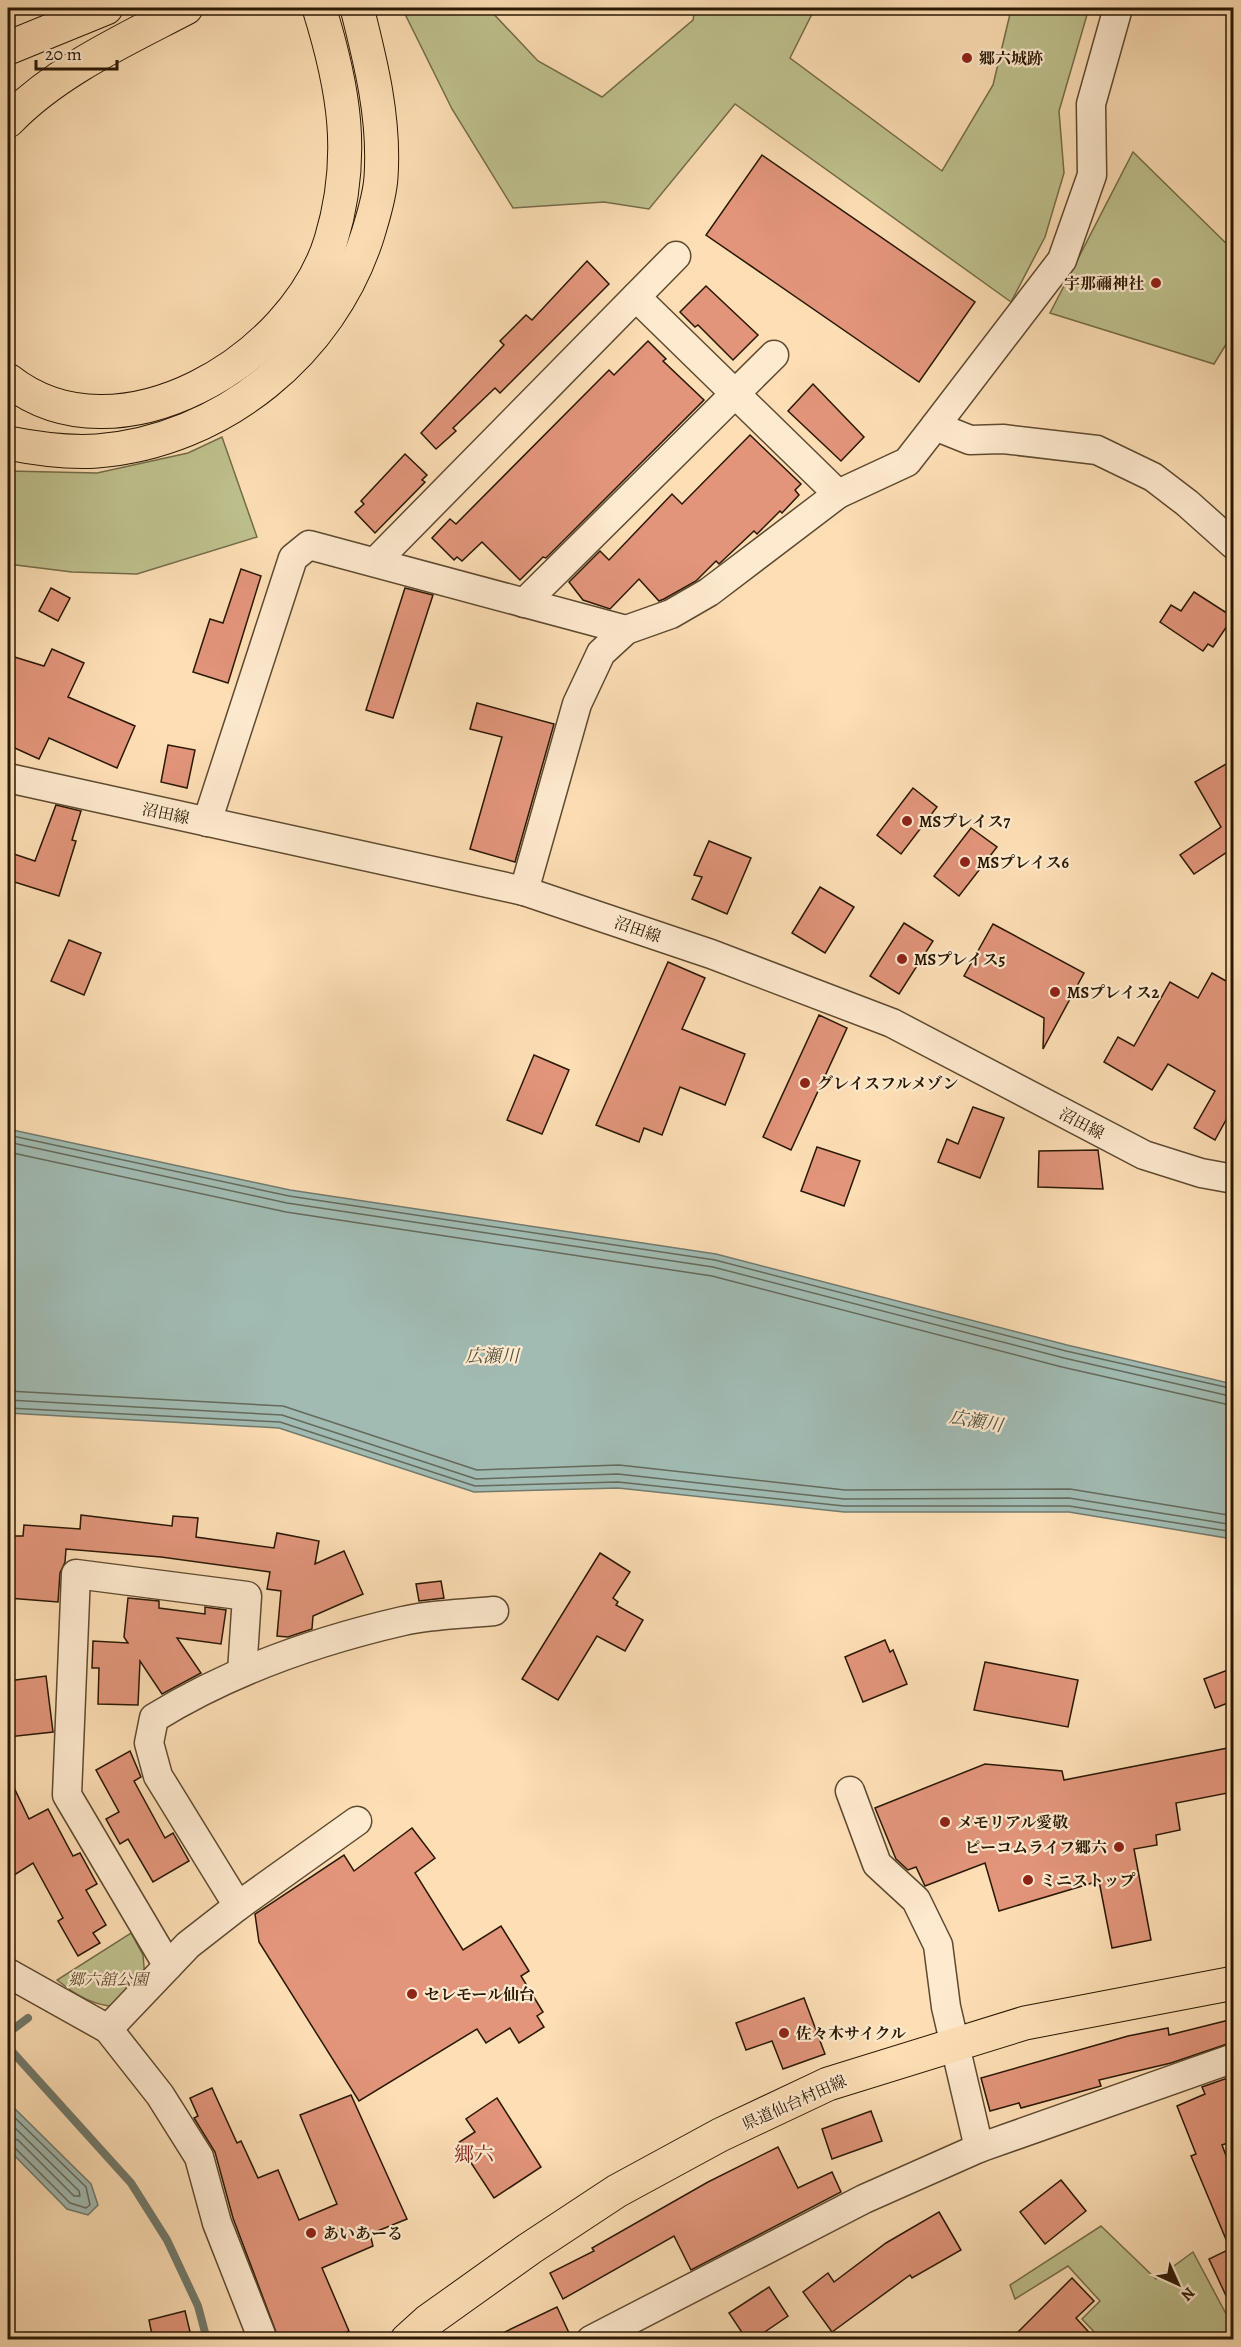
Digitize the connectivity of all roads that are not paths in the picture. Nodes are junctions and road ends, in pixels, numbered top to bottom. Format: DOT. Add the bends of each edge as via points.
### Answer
graph roads {
  1 [pos="106,8"];
  2 [pos="186,8"];
  3 [pos="319,8"];
  4 [pos="357,8"];
  5 [pos="1118,8"];
  6 [pos="8,48"];
  7 [pos="8,121"];
  8 [pos="676,256"];
  9 [pos="636,297"];
  10 [pos="774,356"];
  11 [pos="8,380"];
  12 [pos="736,394"];
  13 [pos="934,426"];
  14 [pos="8,443"];
  15 [pos="838,494"];
  16 [pos="1233,545"];
  17 [pos="375,562"];
  18 [pos="524,603"];
  19 [pos="626,630"];
  20 [pos="8,778"];
  21 [pos="207,822"];
  22 [pos="524,891"];
  23 [pos="1233,1179"];
  24 [pos="494,1611"];
  25 [pos="243,1672"];
  26 [pos="850,1791"];
  27 [pos="357,1821"];
  28 [pos="238,1906"];
  29 [pos="168,1966"];
  30 [pos="10,1979"];
  31 [pos="1233,1983"];
  32 [pos="108,2029"];
  33 [pos="953,2044"];
  34 [pos="1233,2058"];
  35 [pos="979,2148"];
  36 [pos="263,2340"];
  37 [pos="407,2340"];
  38 [pos="591,2340"];
  1 -- 6 [label="main road"];
  2 -- 7 [label="main road" via="80,66 40,92"];
  3 -- 11 [label="main road" via="343,102 347,153 342,197 330,242 309,285 283,320 252,352 218,377 175,398 134,409 94,412 55,407 22,392"];
  4 -- 14 [label="main road" via="376,84 381,179 357,267 333,312 308,344 263,386 182,432 98,451 54,451"];
  5 -- 13 [label="street" via="1091,104 1092,175 1062,260"];
  8 -- 9 [label="street"];
  9 -- 12 [label="street"];
  9 -- 17 [label="street"];
  10 -- 12 [label="street"];
  12 -- 15 [label="street"];
  12 -- 18 [label="street"];
  13 -- 15 [label="street" via="907,462"];
  13 -- 16 [label="street" via="970,440 1015,440 1097,450 1153,477"];
  15 -- 19 [label="street" via="708,592 671,614"];
  17 -- 18 [label="street"];
  17 -- 21 [label="street" via="309,545 293,558"];
  18 -- 19 [label="street"];
  19 -- 22 [label="street" via="601,653 577,704"];
  20 -- 21 [label="street, 沼田線"];
  21 -- 22 [label="street, 沼田線"];
  22 -- 23 [label="street, 沼田線" via="711,954 892,1023 1144,1155"];
  24 -- 25 [label="street" via="405,1621 293,1652"];
  25 -- 28 [label="street" via="154,1718 149,1743 158,1776"];
  25 -- 29 [label="street" via="247,1596 76,1574 67,1795"];
  26 -- 33 [label="street" via="877,1864 916,1900 938,1945"];
  27 -- 28 [label="street"];
  28 -- 29 [label="street"];
  29 -- 32 [label="street"];
  30 -- 32 [label="street"];
  31 -- 33 [label="main road, 県道仙台村田線" via="1025,2023"];
  32 -- 36 [label="street" via="160,2095 200,2157 217,2223"];
  33 -- 35 [label="street"];
  33 -- 37 [label="main road, 県道仙台村田線" via="828,2084 720,2135 617,2191 492,2275"];
  34 -- 35 [label="street"];
  35 -- 38 [label="street" via="864,2199"];
}
